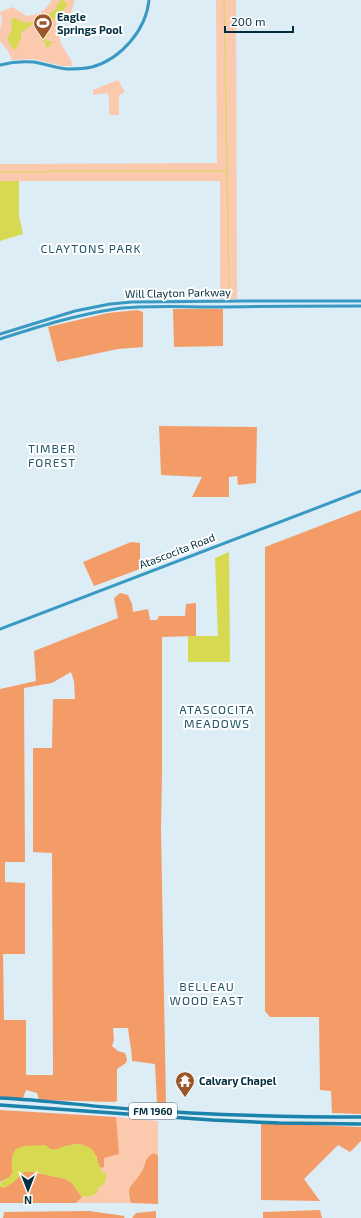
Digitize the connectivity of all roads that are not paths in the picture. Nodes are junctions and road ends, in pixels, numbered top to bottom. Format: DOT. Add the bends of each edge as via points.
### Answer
graph roads {
  1 [pos="149,0"];
  2 [pos="0,65"];
  3 [pos="299,301"];
  4 [pos="347,301"];
  5 [pos="361,301"];
  6 [pos="190,302"];
  7 [pos="102,306"];
  8 [pos="299,306"];
  9 [pos="348,306"];
  10 [pos="361,306"];
  11 [pos="190,307"];
  12 [pos="104,311"];
  13 [pos="56,317"];
  14 [pos="58,321"];
  15 [pos="0,334"];
  16 [pos="0,339"];
  17 [pos="361,491"];
  18 [pos="0,629"];
  19 [pos="0,1098"];
  20 [pos="0,1105"];
  21 [pos="361,1117"];
  22 [pos="361,1124"];
  1 -- 2 [label="main road" via="143,22 131,40 114,56 98,64 68,69 27,62"];
  3 -- 4 [label="main road, Will Clayton Parkway"];
  3 -- 6 [label="main road, Will Clayton Parkway"];
  3 -- 8 [label="main road"];
  4 -- 5 [label="main road, Will Clayton Parkway"];
  4 -- 9 [label="main road"];
  6 -- 7 [label="main road, Will Clayton Parkway" via="132,302"];
  6 -- 11 [label="main road"];
  7 -- 12 [label="main road"];
  7 -- 13 [label="main road, Will Clayton Parkway"];
  8 -- 9 [label="main road, Will Clayton Parkway"];
  8 -- 11 [label="main road, Will Clayton Parkway"];
  9 -- 10 [label="main road, Will Clayton Parkway"];
  11 -- 12 [label="main road, Will Clayton Parkway" via="136,307"];
  12 -- 14 [label="main road, Will Clayton Parkway"];
  13 -- 14 [label="main road"];
  13 -- 15 [label="main road, Will Clayton Parkway"];
  14 -- 16 [label="main road, Will Clayton Parkway"];
  17 -- 18 [label="main road, Atascocita Road"];
  19 -- 21 [label="main road, FM 1960 / FM 1960" via="179,1113"];
  20 -- 22 [label="main road, FM 1960 / FM 1960" via="212,1120"];
}
